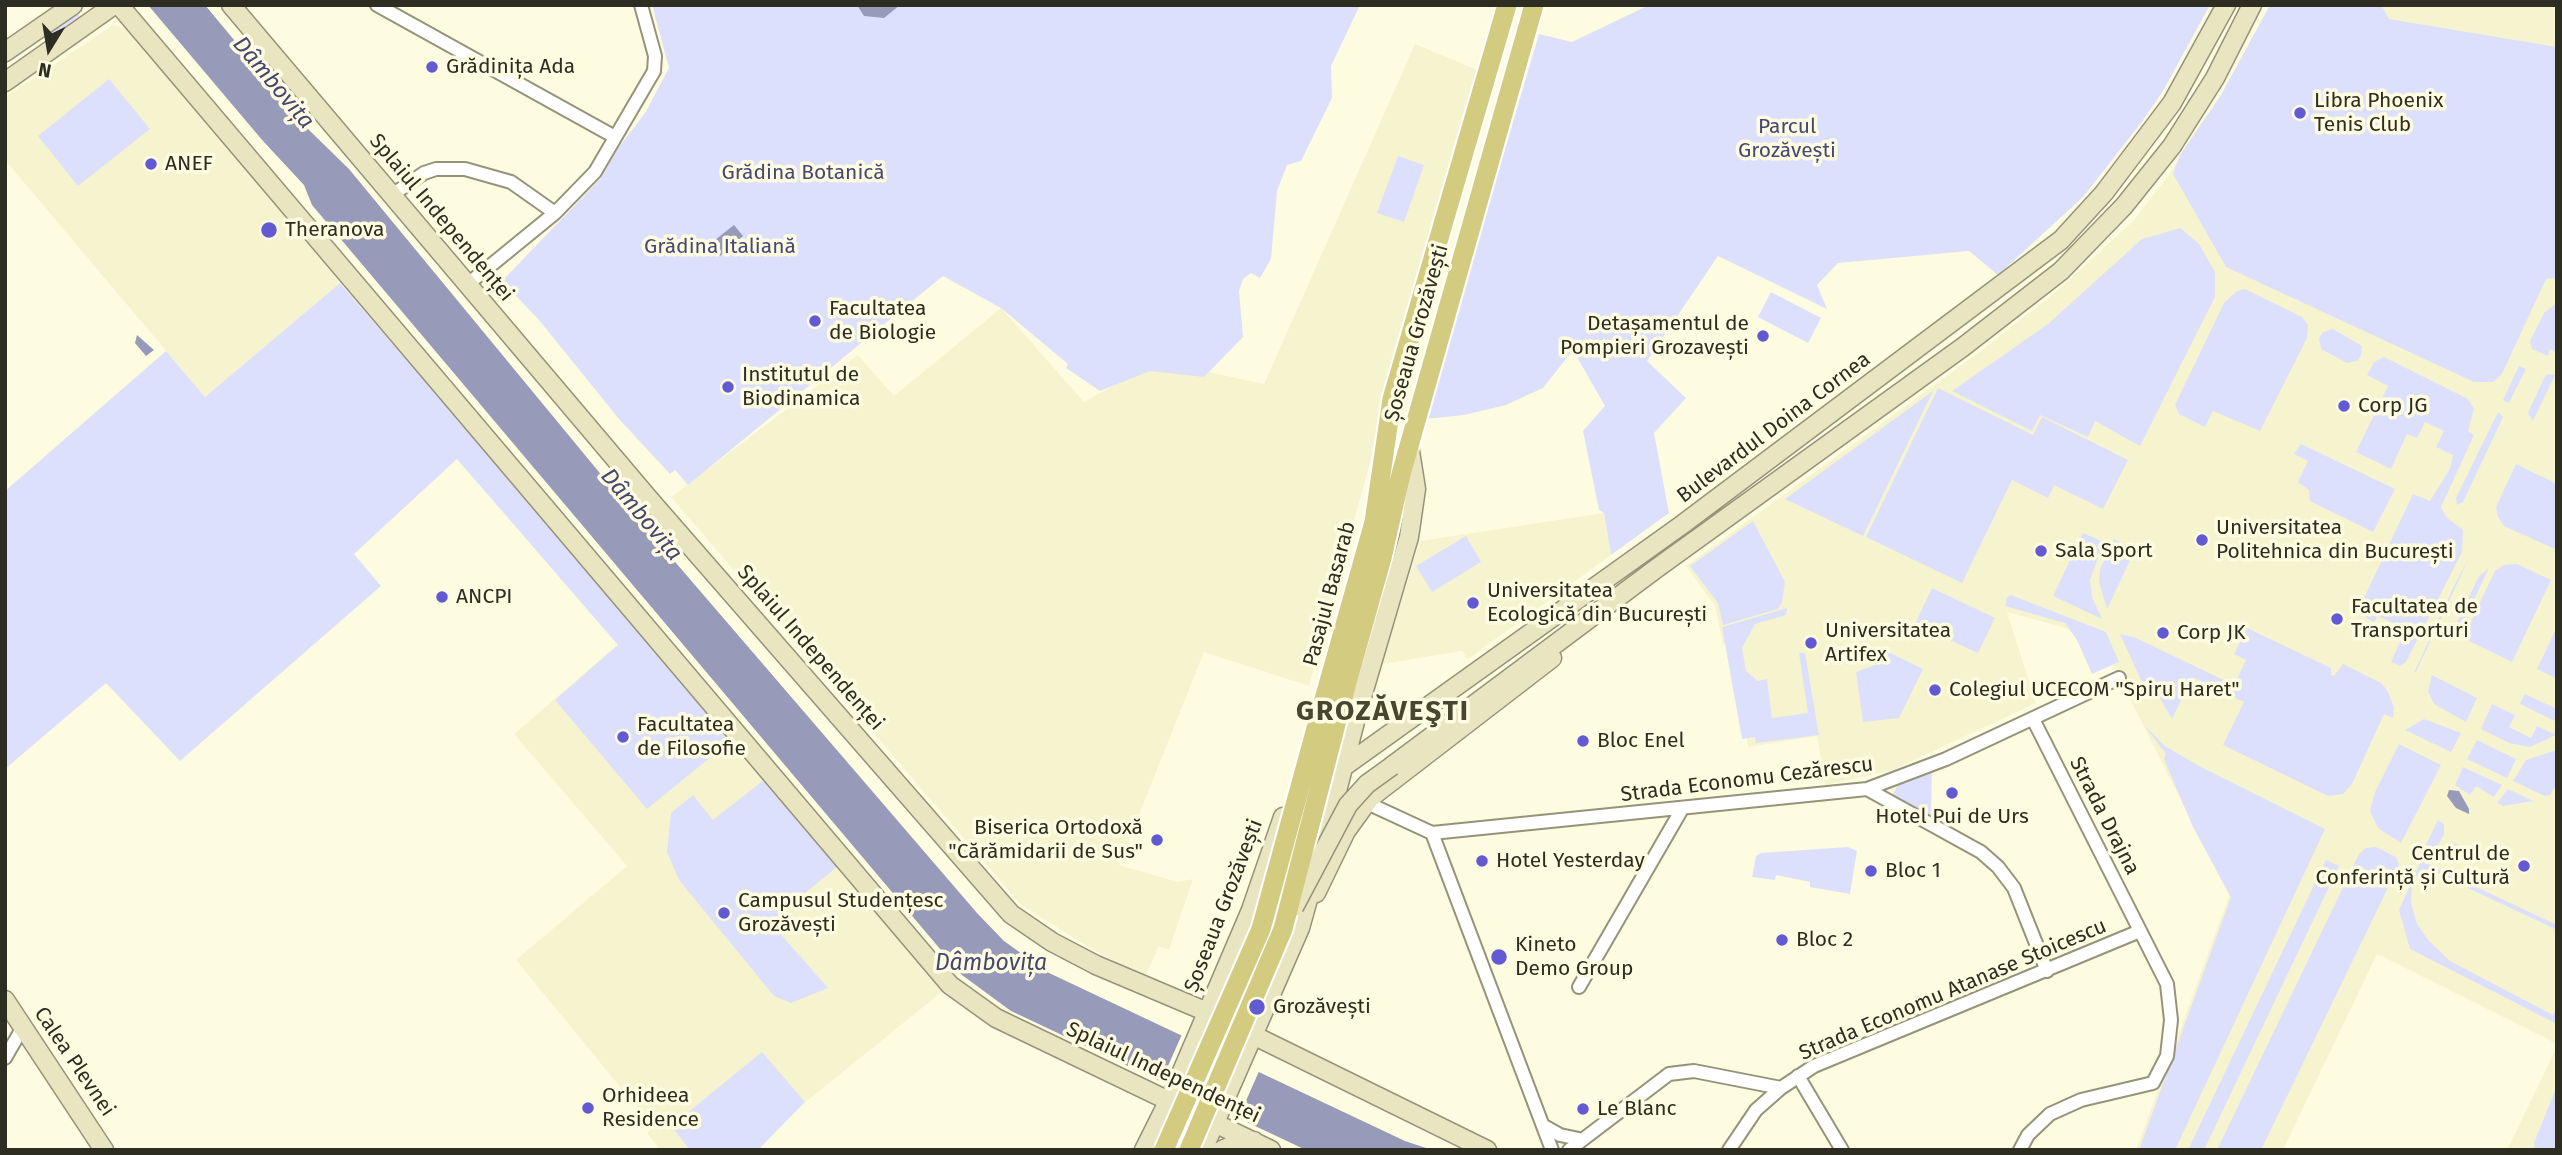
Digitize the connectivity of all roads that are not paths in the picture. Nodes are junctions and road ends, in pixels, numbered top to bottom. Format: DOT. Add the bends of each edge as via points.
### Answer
graph roads {
  1 [pos="73,5"];
  2 [pos="114,5"];
  3 [pos="119,5"];
  4 [pos="377,5"];
  5 [pos="641,5"];
  6 [pos="1507,5"];
  7 [pos="1534,5"];
  8 [pos="2226,5"];
  9 [pos="2252,5"];
  10 [pos="239,8"];
  11 [pos="5,52"];
  12 [pos="5,82"];
  13 [pos="615,137"];
  14 [pos="393,195"];
  15 [pos="555,213"];
  16 [pos="468,284"];
  17 [pos="1392,399"];
  18 [pos="1409,445"];
  19 [pos="1392,471"];
  20 [pos="1594,615"];
  21 [pos="2119,678"];
  22 [pos="1357,713"];
  23 [pos="2033,719"];
  24 [pos="1386,738"];
  25 [pos="1344,767"];
  26 [pos="1905,776"];
  27 [pos="1867,789"];
  28 [pos="1365,802"];
  29 [pos="1900,808"];
  30 [pos="1682,809"];
  31 [pos="1282,820"];
  32 [pos="1432,833"];
  33 [pos="1291,928"];
  34 [pos="2140,931"];
  35 [pos="2046,971"];
  36 [pos="1579,987"];
  37 [pos="5,1000"];
  38 [pos="1207,1013"];
  39 [pos="23,1027"];
  40 [pos="1253,1035"];
  41 [pos="5,1058"];
  42 [pos="1798,1076"];
  43 [pos="1781,1088"];
  44 [pos="1171,1096"];
  45 [pos="1218,1117"];
  46 [pos="1544,1126"];
  47 [pos="1580,1139"];
  48 [pos="1254,1142"];
  49 [pos="104,1150"];
  50 [pos="1144,1150"];
  51 [pos="1164,1150"];
  52 [pos="1189,1150"];
  53 [pos="1203,1150"];
  54 [pos="1222,1150"];
  55 [pos="1271,1150"];
  56 [pos="1487,1150"];
  57 [pos="1552,1150"];
  58 [pos="1569,1150"];
  59 [pos="1729,1150"];
  60 [pos="1842,1150"];
  61 [pos="2020,1150"];
  1 -- 11 [label="main road"];
  2 -- 12 [label="main road"];
  3 -- 44 [label="main road, Splaiul Independenței" via="950,985 996,1018"];
  4 -- 13 [label="street"];
  5 -- 13 [label="street" via="655,64"];
  6 -- 17 [label="main road, Șoseaua Grozăvești"];
  7 -- 18 [label="main road, Șoseaua Grozăvești"];
  8 -- 24 [label="main road, Bulevardul Doina Cornea" via="2165,114 2105,193 2061,240 1705,508"];
  9 -- 20 [label="main road, Bulevardul Doina Cornea" via="2215,78 2172,146 2078,255 1964,347"];
  10 -- 14 [label="main road, Splaiul Independenței"];
  13 -- 15 [label="street" via="589,181"];
  14 -- 15 [label="street" via="424,173 465,169 511,182"];
  14 -- 16 [label="main road, Splaiul Independenței"];
  15 -- 16 [label="street"];
  16 -- 38 [label="main road, Splaiul Independenței" via="1011,914 1096,965"];
  17 -- 19 [label="main road, Pasajul Basarab"];
  17 -- 31 [label="main road, Șoseaua Grozăvești" via="1363,525"];
  18 -- 19 [label="main road, Pasajul Basarab"];
  18 -- 22 [label="main road, Șoseaua Grozăvești" via="1416,489 1412,526"];
  19 -- 33 [label="main road, Pasajul Basarab, bridge" via="1382,558"];
  19 -- 51 [label="main road, Pasajul Basarab, bridge" via="1269,906"];
  20 -- 28 [label="main road, Bulevardul Doina Cornea" via="1534,675"];
  20 -- 33 [label="main road, Bulevardul Doina Cornea, bridge" via="1357,795 1334,828"];
  21 -- 23 [label="street, Strada Economu Cezărescu"];
  22 -- 24 [label="main road" via="1364,732"];
  22 -- 25 [label="main road, Șoseaua Grozăvești"];
  23 -- 26 [label="street, Strada Economu Cezărescu"];
  23 -- 34 [label="street, Strada Drajna"];
  24 -- 25 [label="main road, Bulevardul Doina Cornea"];
  25 -- 31 [label="main road, Bulevardul Doina Cornea" via="1293,803"];
  25 -- 33 [label="main road, Șoseaua Grozăvești"];
  26 -- 27 [label="street, Strada Economu Cezărescu"];
  26 -- 29 [label="street" via="1891,791"];
  27 -- 29 [label="street"];
  27 -- 30 [label="street, Strada Economu Cezărescu"];
  28 -- 32 [label="street"];
  28 -- 33 [label="main road, Bulevardul Doina Cornea"];
  29 -- 35 [label="street" via="1981,852 1998,867 2014,888"];
  30 -- 32 [label="street, Strada Economu Cezărescu"];
  30 -- 36 [label="street"];
  31 -- 38 [label="main road, Șoseaua Grozăvești" via="1251,910"];
  32 -- 46 [label="street"];
  33 -- 40 [label="main road, Șoseaua Grozăvești"];
  33 -- 52 [label="main road, Pasajul Basarab, bridge"];
  34 -- 35 [label="street, Strada Economu Atanase Stoicescu"];
  34 -- 61 [label="street, Strada Drajna" via="2166,984 2170,1007 2169,1045 2155,1081 2081,1100 2050,1114"];
  35 -- 42 [label="street, Strada Economu Atanase Stoicescu" via="1914,1022"];
  37 -- 39 [label="main road, Calea Plevnei"];
  38 -- 40 [label="main road, Splaiul Independenței"];
  38 -- 44 [label="main road, Șoseaua Grozăvești"];
  39 -- 41 [label="street"];
  39 -- 49 [label="main road, Calea Plevnei"];
  40 -- 45 [label="main road, Șoseaua Grozăvești"];
  40 -- 56 [label="main road, Splaiul Independenței"];
  42 -- 43 [label="street, Strada Economu Atanase Stoicescu"];
  42 -- 60 [label="street"];
  43 -- 47 [label="street" via="1694,1071 1670,1074"];
  43 -- 59 [label="street, Strada Economu Atanase Stoicescu" via="1756,1110"];
  44 -- 45 [label="main road, Splaiul Independenței"];
  44 -- 50 [label="main road, Șoseaua Grozăvești"];
  45 -- 48 [label="main road, Splaiul Independenței"];
  45 -- 53 [label="main road, Șoseaua Grozăvești"];
  46 -- 47 [label="street"];
  46 -- 57 [label="street"];
  47 -- 58 [label="street"];
  48 -- 54 [label="main road"];
  48 -- 55 [label="main road, Splaiul Independenței"];
}
